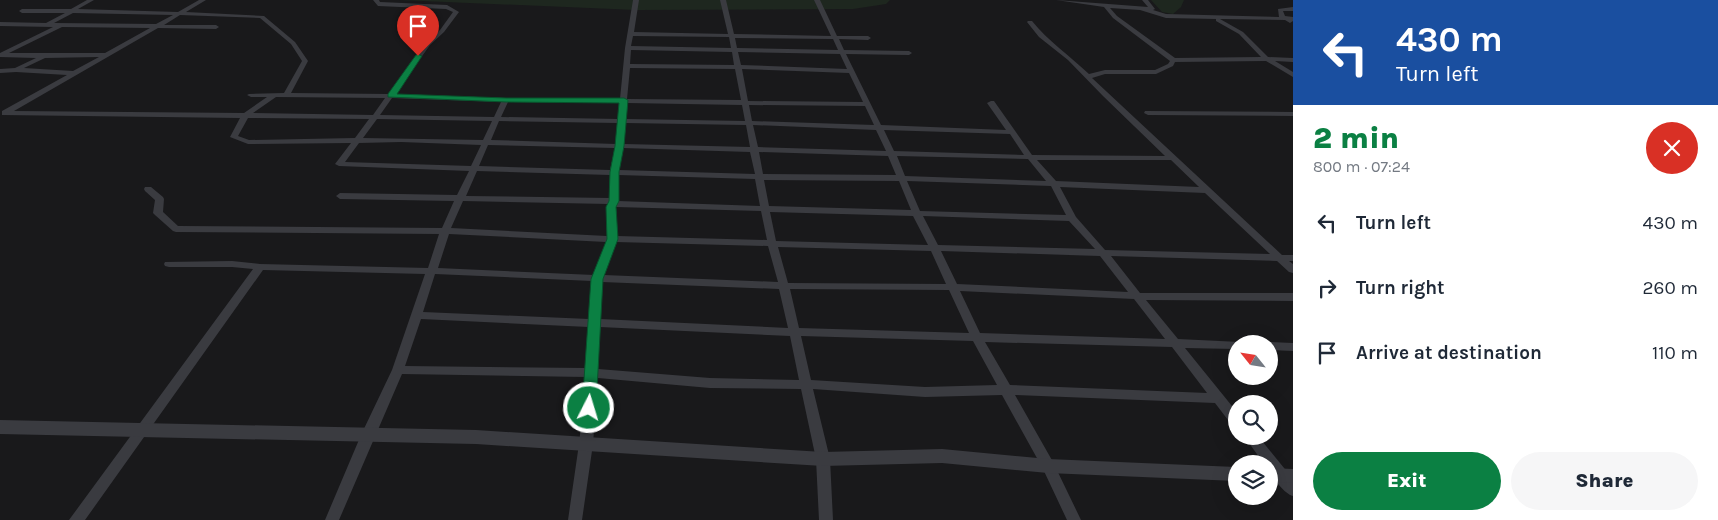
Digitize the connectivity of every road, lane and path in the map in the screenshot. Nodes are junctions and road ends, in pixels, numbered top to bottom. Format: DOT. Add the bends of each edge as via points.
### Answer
graph roads {
  1 [pos="91,0"];
  2 [pos="203,0"];
  3 [pos="376,0"];
  4 [pos="636,0"];
  5 [pos="723,0"];
  6 [pos="817,0"];
  7 [pos="1059,0"];
  8 [pos="1145,0"];
  9 [pos="1106,6"];
  10 [pos="1140,8"];
  11 [pos="1293,9"];
  12 [pos="22,11"];
  13 [pos="69,12"];
  14 [pos="178,14"];
  15 [pos="1215,19"];
  16 [pos="1291,20"];
  17 [pos="1030,22"];
  18 [pos="0,24"];
  19 [pos="47,25"];
  20 [pos="62,25"];
  21 [pos="156,26"];
  22 [pos="216,27"];
  23 [pos="630,34"];
  24 [pos="732,35"];
  25 [pos="835,37"];
  26 [pos="868,38"];
  27 [pos="628,48"];
  28 [pos="735,50"];
  29 [pos="841,52"];
  30 [pos="908,53"];
  31 [pos="0,55"];
  32 [pos="106,55"];
  33 [pos="44,56"];
  34 [pos="1266,58"];
  35 [pos="1173,60"];
  36 [pos="1293,60"];
  37 [pos="627,66"];
  38 [pos="738,67"];
  39 [pos="16,70"];
  40 [pos="0,71"];
  41 [pos="850,71"];
  42 [pos="74,73"];
  43 [pos="1293,76"];
  44 [pos="1087,77"];
  45 [pos="251,95"];
  46 [pos="275,95"];
  47 [pos="287,95"];
  48 [pos="391,96"];
  49 [pos="506,100"];
  50 [pos="624,100"];
  51 [pos="745,101"];
  52 [pos="867,104"];
  53 [pos="991,104"];
  54 [pos="2,114"];
  55 [pos="1148,114"];
  56 [pos="1293,114"];
  57 [pos="244,116"];
  58 [pos="375,117"];
  59 [pos="497,118"];
  60 [pos="622,121"];
  61 [pos="749,123"];
  62 [pos="878,128"];
  63 [pos="1012,132"];
  64 [pos="354,141"];
  65 [pos="486,142"];
  66 [pos="620,146"];
  67 [pos="755,149"];
  68 [pos="891,152"];
  69 [pos="1030,157"];
  70 [pos="1172,158"];
  71 [pos="474,167"];
  72 [pos="614,172"];
  73 [pos="760,177"];
  74 [pos="902,178"];
  75 [pos="1052,183"];
  76 [pos="148,189"];
  77 [pos="1207,190"];
  78 [pos="340,196"];
  79 [pos="460,198"];
  80 [pos="614,203"];
  81 [pos="766,209"];
  82 [pos="916,212"];
  83 [pos="1072,218"];
  84 [pos="445,231"];
  85 [pos="612,239"];
  86 [pos="772,243"];
  87 [pos="935,248"];
  88 [pos="1103,253"];
  89 [pos="1278,258"];
  90 [pos="1293,258"];
  91 [pos="169,264"];
  92 [pos="260,267"];
  93 [pos="1293,270"];
  94 [pos="432,271"];
  95 [pos="597,279"];
  96 [pos="784,286"];
  97 [pos="954,287"];
  98 [pos="1137,296"];
  99 [pos="1293,297"];
  100 [pos="417,315"];
  101 [pos="595,323"];
  102 [pos="794,332"];
  103 [pos="976,336"];
  104 [pos="1176,344"];
  105 [pos="1228,345"];
  106 [pos="1278,346"];
  107 [pos="1293,347"];
  108 [pos="398,370"];
  109 [pos="592,373"];
  110 [pos="805,384"];
  111 [pos="1005,390"];
  112 [pos="1218,398"];
  113 [pos="1228,410"];
  114 [pos="0,427"];
  115 [pos="140,430"];
  116 [pos="368,435"];
  117 [pos="586,444"];
  118 [pos="1257,445"];
  119 [pos="823,459"];
  120 [pos="1048,466"];
  121 [pos="1228,474"];
  122 [pos="1281,476"];
  123 [pos="1293,490"];
  124 [pos="76,520"];
  125 [pos="332,520"];
  126 [pos="575,520"];
  127 [pos="826,520"];
  128 [pos="1074,520"];
  1 -- 13 [label="street"];
  2 -- 14 [label="street"];
  3 -- 48 [label="street" via="378,4 447,7 456,12 428,44"];
  4 -- 23 [label="street"];
  5 -- 24 [label="street"];
  6 -- 25 [label="street"];
  7 -- 9 [label="street"];
  8 -- 10 [label="street" via="1152,9"];
  9 -- 10 [label="street"];
  9 -- 35 [label="street" via="1115,17"];
  10 -- 15 [label="street" via="1166,16"];
  11 -- 16 [label="street" via="1280,10 1282,17"];
  12 -- 13 [label="street"];
  13 -- 14 [label="street"];
  13 -- 19 [label="street"];
  14 -- 21 [label="street"];
  14 -- 47 [label="street" via="262,17 294,43 305,61"];
  15 -- 16 [label="street"];
  15 -- 34 [label="street" via="1241,33"];
  17 -- 44 [label="street"];
  18 -- 19 [label="street"];
  19 -- 20 [label="street"];
  20 -- 21 [label="street"];
  20 -- 31 [label="street"];
  21 -- 22 [label="street"];
  21 -- 32 [label="street"];
  23 -- 24 [label="street"];
  23 -- 27 [label="street"];
  24 -- 25 [label="street"];
  24 -- 28 [label="street"];
  25 -- 26 [label="street"];
  25 -- 29 [label="street"];
  27 -- 28 [label="street"];
  27 -- 37 [label="street"];
  28 -- 29 [label="street"];
  28 -- 38 [label="street"];
  29 -- 30 [label="street"];
  29 -- 41 [label="street"];
  31 -- 33 [label="street"];
  32 -- 33 [label="street"];
  32 -- 42 [label="street"];
  33 -- 39 [label="street"];
  34 -- 35 [label="street"];
  34 -- 36 [label="street"];
  34 -- 43 [label="street"];
  35 -- 44 [label="street" via="1171,66 1156,72 1105,72"];
  37 -- 38 [label="street"];
  37 -- 50 [label="street"];
  38 -- 41 [label="street"];
  38 -- 51 [label="street"];
  39 -- 40 [label="street"];
  39 -- 42 [label="street"];
  41 -- 52 [label="street"];
  42 -- 54 [label="street"];
  44 -- 70 [label="street"];
  45 -- 46 [label="street"];
  46 -- 47 [label="street"];
  46 -- 57 [label="street"];
  47 -- 48 [label="street"];
  48 -- 49 [label="street"];
  48 -- 58 [label="street"];
  49 -- 50 [label="street"];
  49 -- 59 [label="street"];
  50 -- 51 [label="street"];
  50 -- 60 [label="street"];
  51 -- 52 [label="street"];
  51 -- 61 [label="street"];
  52 -- 62 [label="street"];
  53 -- 63 [label="street"];
  54 -- 57 [label="street"];
  55 -- 56 [label="street"];
  57 -- 58 [label="street"];
  57 -- 64 [label="street" via="234,138 238,140"];
  58 -- 59 [label="street"];
  58 -- 64 [label="street"];
  59 -- 60 [label="street"];
  59 -- 65 [label="street"];
  60 -- 61 [label="street"];
  60 -- 66 [label="street"];
  61 -- 62 [label="street"];
  61 -- 67 [label="street"];
  62 -- 63 [label="street"];
  62 -- 68 [label="street"];
  63 -- 69 [label="street"];
  64 -- 65 [label="street"];
  64 -- 71 [label="street" via="338,164"];
  65 -- 66 [label="street"];
  65 -- 71 [label="street"];
  66 -- 67 [label="street"];
  66 -- 72 [label="street"];
  67 -- 68 [label="street"];
  67 -- 73 [label="street"];
  68 -- 69 [label="street"];
  68 -- 74 [label="street"];
  69 -- 70 [label="street"];
  69 -- 75 [label="street"];
  70 -- 77 [label="street"];
  71 -- 72 [label="street"];
  71 -- 79 [label="street"];
  72 -- 73 [label="street"];
  72 -- 80 [label="street"];
  73 -- 74 [label="street"];
  73 -- 81 [label="street"];
  74 -- 75 [label="street"];
  74 -- 82 [label="street"];
  75 -- 77 [label="street"];
  75 -- 83 [label="street"];
  76 -- 84 [label="street" via="160,199 158,213 176,229"];
  77 -- 89 [label="street"];
  78 -- 79 [label="street"];
  79 -- 80 [label="street"];
  79 -- 84 [label="street"];
  80 -- 81 [label="street"];
  80 -- 85 [label="street" via="611,207"];
  81 -- 82 [label="street"];
  81 -- 86 [label="street"];
  82 -- 83 [label="street"];
  82 -- 87 [label="street"];
  83 -- 88 [label="street"];
  84 -- 85 [label="street"];
  84 -- 94 [label="street"];
  85 -- 86 [label="street"];
  85 -- 95 [label="street"];
  86 -- 87 [label="street"];
  86 -- 96 [label="street"];
  87 -- 88 [label="street"];
  87 -- 97 [label="street"];
  88 -- 89 [label="street"];
  88 -- 98 [label="street"];
  89 -- 90 [label="street"];
  89 -- 93 [label="street"];
  91 -- 92 [label="street"];
  92 -- 94 [label="street"];
  92 -- 115 [label="street"];
  94 -- 95 [label="street"];
  94 -- 100 [label="street"];
  95 -- 96 [label="street"];
  95 -- 101 [label="street"];
  96 -- 97 [label="street"];
  96 -- 102 [label="street"];
  97 -- 98 [label="street"];
  97 -- 103 [label="street"];
  98 -- 99 [label="street"];
  98 -- 104 [label="street"];
  100 -- 101 [label="street"];
  100 -- 108 [label="street"];
  101 -- 102 [label="street"];
  101 -- 109 [label="street"];
  102 -- 103 [label="street"];
  102 -- 110 [label="street"];
  103 -- 104 [label="street"];
  103 -- 111 [label="street"];
  104 -- 105 [label="street"];
  104 -- 112 [label="street"];
  106 -- 107 [label="street"];
  108 -- 109 [label="street"];
  108 -- 116 [label="street"];
  109 -- 110 [label="street" via="710,383"];
  109 -- 117 [label="street"];
  110 -- 111 [label="street" via="925,392"];
  110 -- 119 [label="street"];
  111 -- 112 [label="street"];
  111 -- 120 [label="street"];
  112 -- 113 [label="street"];
  114 -- 115 [label="street"];
  115 -- 116 [label="street"];
  115 -- 124 [label="street"];
  116 -- 117 [label="street"];
  116 -- 125 [label="street"];
  117 -- 119 [label="street"];
  117 -- 126 [label="street"];
  118 -- 122 [label="street"];
  119 -- 120 [label="street" via="942,456"];
  119 -- 127 [label="street"];
  120 -- 121 [label="street"];
  120 -- 128 [label="street"];
  122 -- 123 [label="street"];
}
